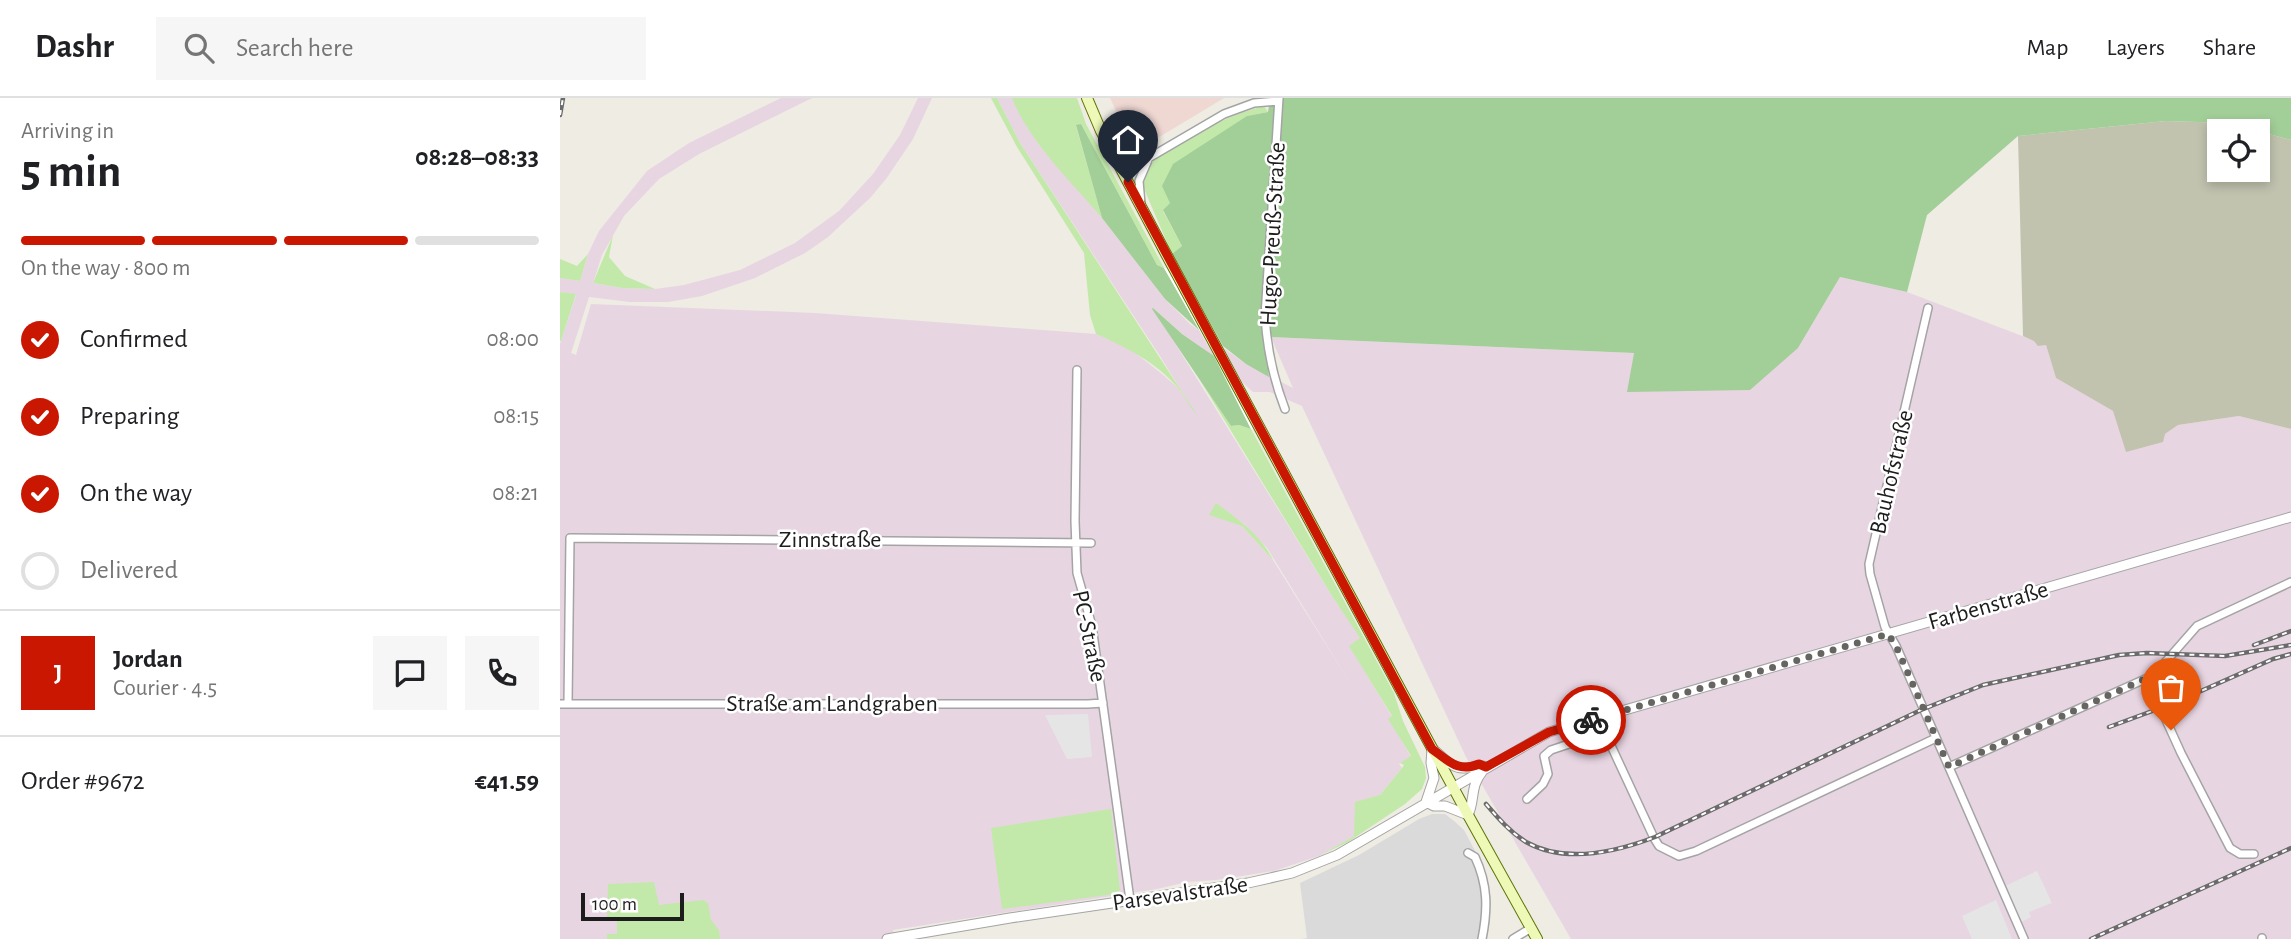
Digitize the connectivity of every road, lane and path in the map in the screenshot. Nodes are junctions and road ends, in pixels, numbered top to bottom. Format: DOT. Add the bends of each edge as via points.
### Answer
graph roads {
  1 [pos="1087,98"];
  2 [pos="1278,99"];
  3 [pos="1149,159"];
  4 [pos="1124,173"];
  5 [pos="1141,204"];
  6 [pos="1928,308"];
  7 [pos="1077,370"];
  8 [pos="1284,409"];
  9 [pos="2291,517"];
  10 [pos="1075,543"];
  11 [pos="1091,543"];
  12 [pos="2291,582"];
  13 [pos="1888,634"];
  14 [pos="2147,678"];
  15 [pos="564,703"];
  16 [pos="1103,703"];
  17 [pos="1936,737"];
  18 [pos="1432,749"];
  19 [pos="1486,767"];
  20 [pos="1949,767"];
  21 [pos="1452,787"];
  22 [pos="1527,799"];
  23 [pos="1426,802"];
  24 [pos="1468,816"];
  25 [pos="1468,853"];
  26 [pos="2254,853"];
  27 [pos="1130,900"];
  28 [pos="1531,928"];
  29 [pos="908,937"];
  30 [pos="887,939"];
  31 [pos="1482,939"];
  32 [pos="1513,939"];
  33 [pos="1537,939"];
  34 [pos="2024,939"];
  1 -- 4 [label="main road"];
  2 -- 3 [label="street" via="1254,103 1200,125"];
  2 -- 8 [label="street, Hugo-Preuß-Straße" via="1265,316 1267,346"];
  3 -- 4 [label="street"];
  3 -- 5 [label="street" via="1139,181"];
  4 -- 5 [label="main road"];
  5 -- 18 [label="main road"];
  6 -- 13 [label="street, Bauhofstraße" via="1869,564"];
  7 -- 10 [label="street, PC-Straße"];
  9 -- 13 [label="street, Farbenstraße"];
  10 -- 11 [label="street, Zinnstraße"];
  10 -- 15 [label="street, Zinnstraße" via="570,538"];
  10 -- 16 [label="street, PC-Straße"];
  12 -- 14 [label="street" via="2197,626"];
  13 -- 17 [label="street, Bauhofstraße"];
  13 -- 19 [label="street, Farbenstraße" via="1549,732"];
  14 -- 20 [label="street"];
  14 -- 26 [label="street" via="2230,848 2239,854"];
  15 -- 16 [label="street, Straße am Landgraben"];
  16 -- 27 [label="street, PC-Straße"];
  17 -- 20 [label="street, Bauhofstraße"];
  17 -- 22 [label="street" via="1679,856 1659,846 1602,733 1544,756 1548,774"];
  18 -- 19 [label="street" via="1458,767"];
  18 -- 21 [label="main road"];
  18 -- 23 [label="street" via="1434,778"];
  19 -- 21 [label="street, Farbenstraße"];
  19 -- 24 [label="street" via="1475,783"];
  20 -- 34 [label="street, Bauhofstraße"];
  21 -- 23 [label="street, Parsevalstraße"];
  21 -- 24 [label="main road"];
  23 -- 24 [label="street"];
  23 -- 27 [label="street, Parsevalstraße" via="1337,855 1301,870"];
  24 -- 28 [label="main road"];
  25 -- 31 [label="street" via="1475,857 1485,885"];
  27 -- 29 [label="street, Parsevalstraße"];
  28 -- 32 [label="street"];
  28 -- 33 [label="main road"];
  29 -- 30 [label="street, Parsevalstraße"];
}
